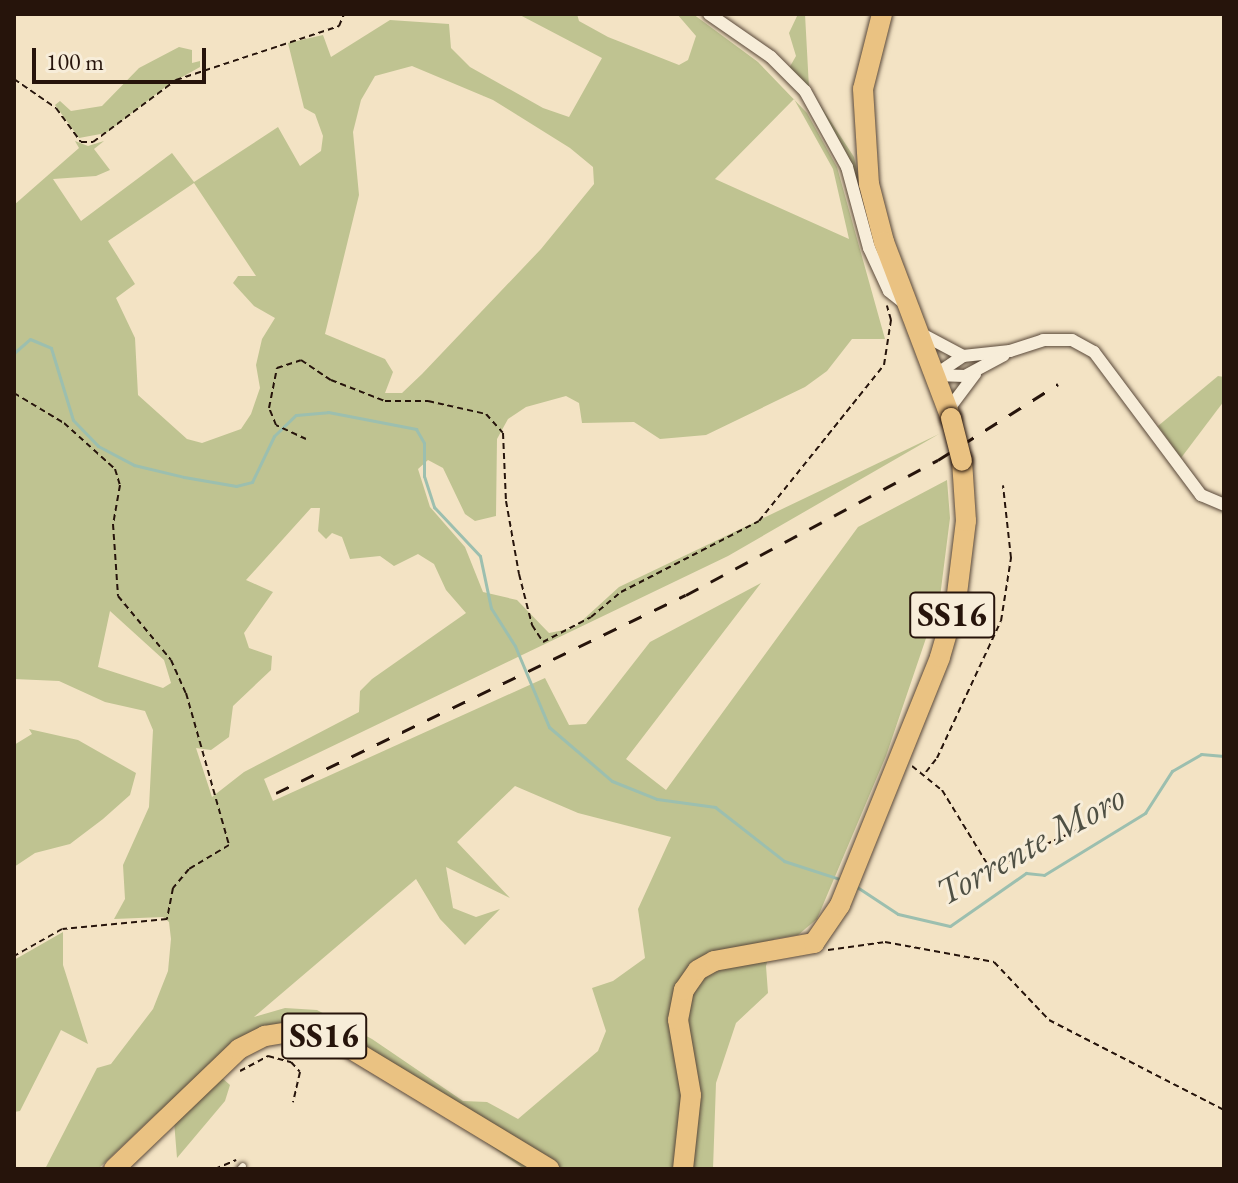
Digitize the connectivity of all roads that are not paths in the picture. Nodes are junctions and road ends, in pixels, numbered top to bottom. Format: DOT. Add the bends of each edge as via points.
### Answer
graph roads {
  1 [pos="709,14"];
  2 [pos="882,14"];
  3 [pos="859,215"];
  4 [pos="880,228"];
  5 [pos="907,305"];
  6 [pos="918,332"];
  7 [pos="1010,351"];
  8 [pos="963,356"];
  9 [pos="977,372"];
  10 [pos="935,375"];
  11 [pos="950,414"];
  12 [pos="1224,505"];
  13 [pos="114,1169"];
  14 [pos="549,1169"];
  15 [pos="683,1169"];
  1 -- 3 [label="street" via="771,57 805,91 847,167"];
  2 -- 4 [label="main road, SS16" via="865,68 862,111 867,171"];
  3 -- 4 [label="street" via="869,226"];
  3 -- 5 [label="street" via="889,291"];
  4 -- 5 [label="main road, SS16"];
  5 -- 6 [label="main road, SS16"];
  6 -- 8 [label="street"];
  6 -- 10 [label="main road, SS16"];
  7 -- 8 [label="street"];
  7 -- 9 [label="street"];
  7 -- 12 [label="street" via="1043,340 1072,340 1094,352 1201,495"];
  8 -- 10 [label="street"];
  9 -- 10 [label="street" via="947,379"];
  9 -- 11 [label="street"];
  10 -- 11 [label="main road, SS16"];
  11 -- 15 [label="main road, SS16, bridge" via="962,461 966,521 956,602 899,760 840,905 820,938 799,949 714,961 690,978 678,1020 691,1095"];
  13 -- 14 [label="main road, SS16" via="215,1068 265,1036 310,1032 333,1038"];
}
